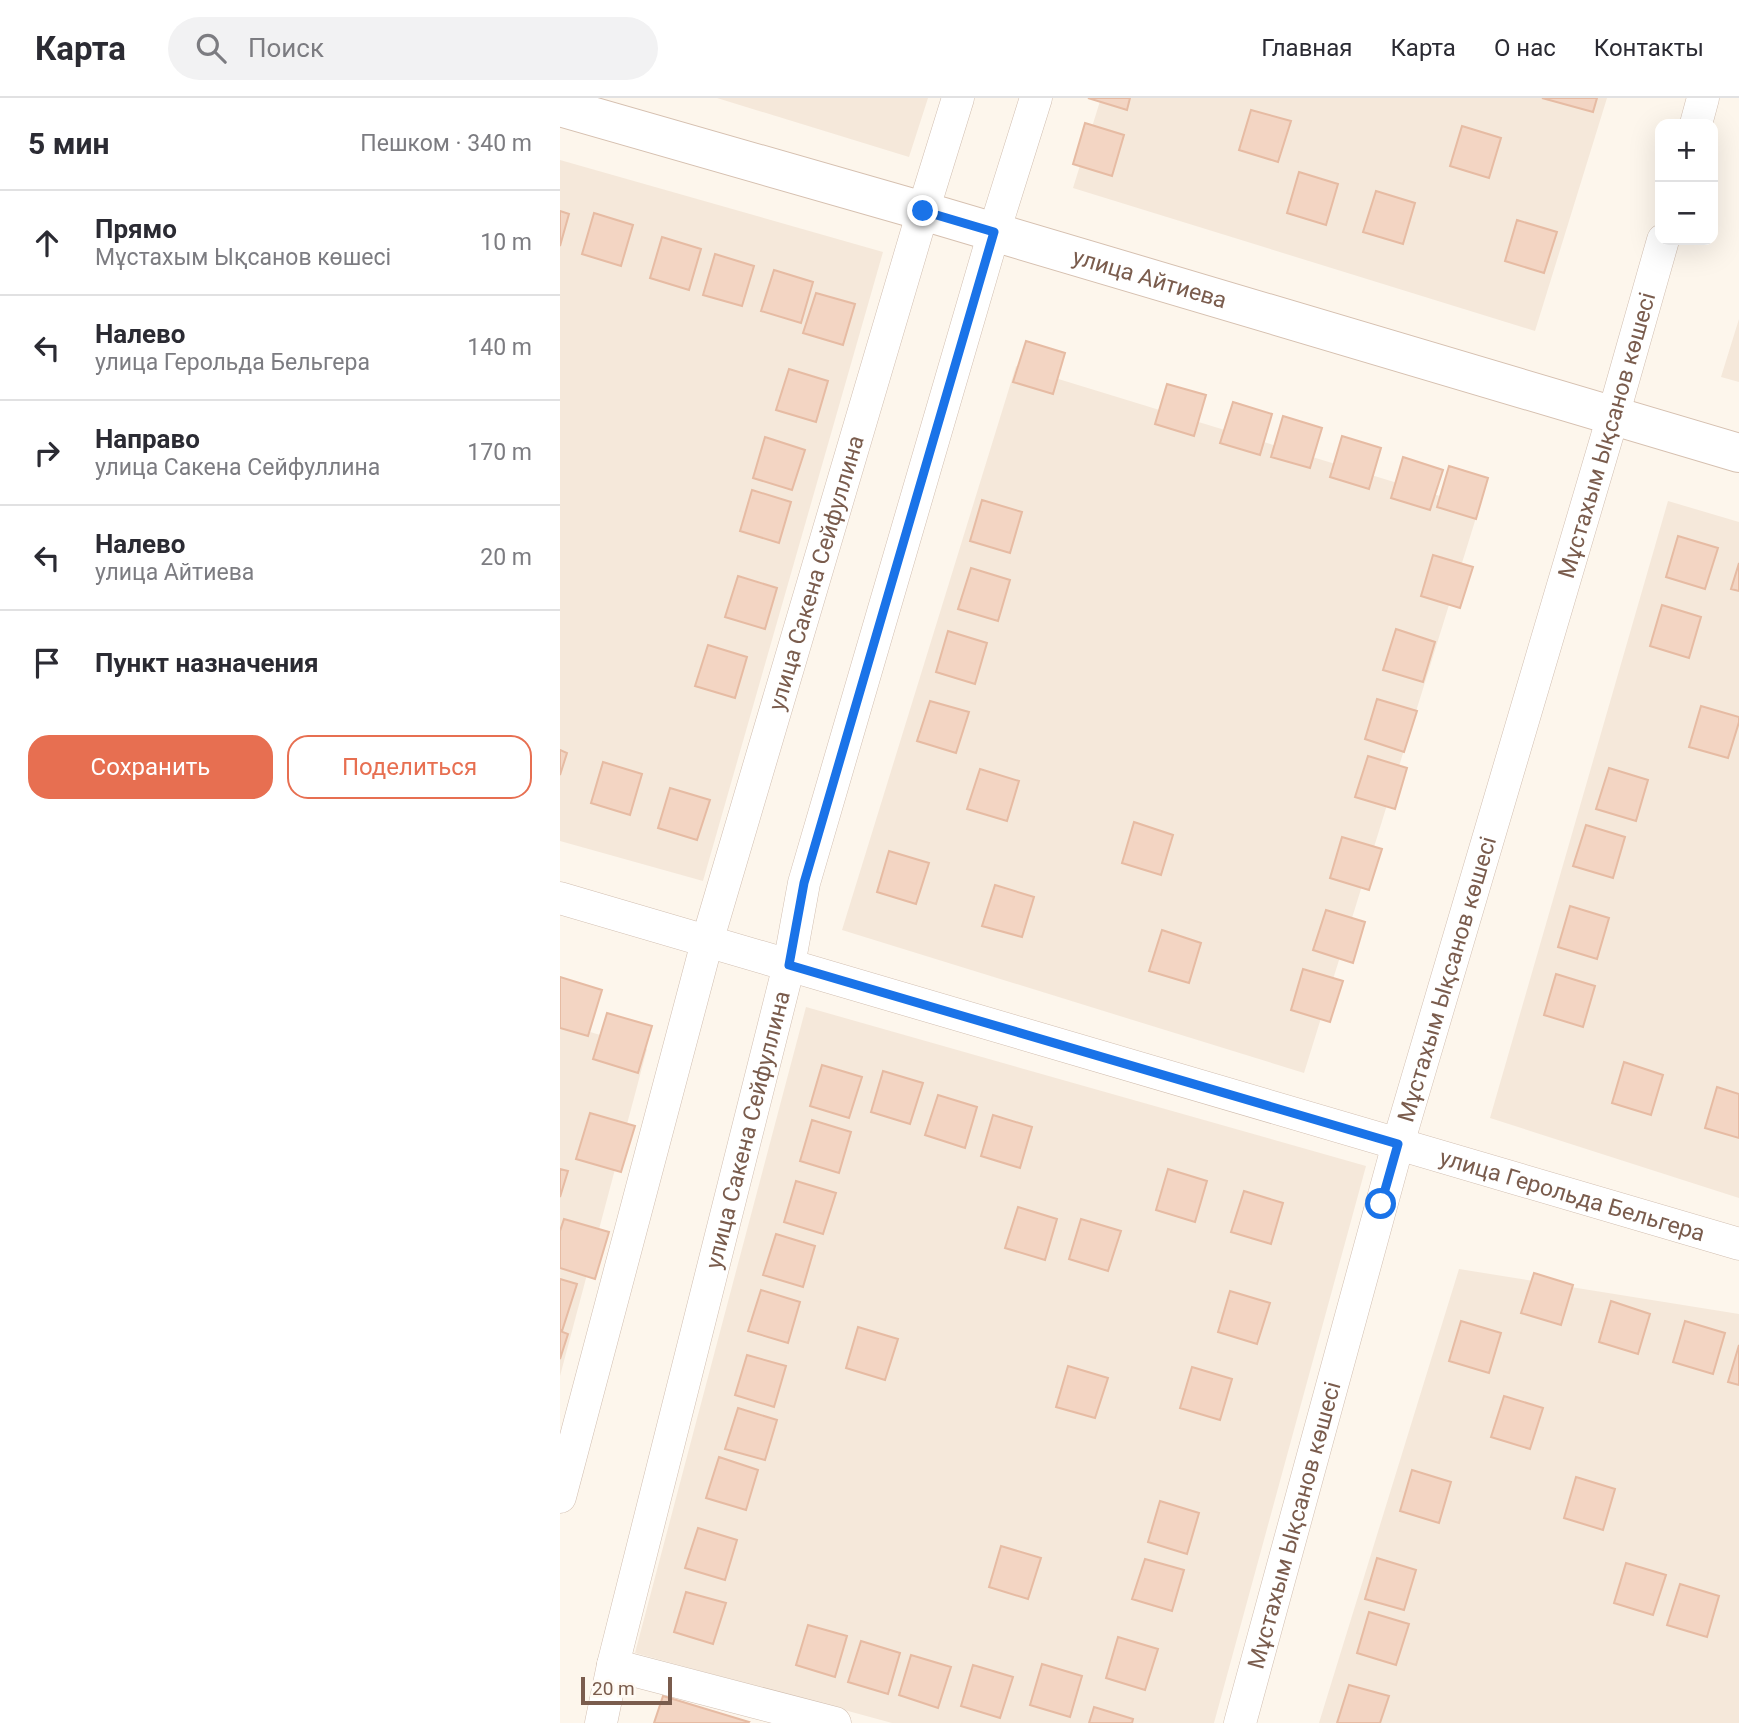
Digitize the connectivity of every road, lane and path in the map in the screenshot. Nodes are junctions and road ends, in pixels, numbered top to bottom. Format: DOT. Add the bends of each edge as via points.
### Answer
graph roads {
  1 [pos="958,98"];
  2 [pos="1036,98"];
  3 [pos="1703,98"];
  4 [pos="560,107"];
  5 [pos="1697,119"];
  6 [pos="923,211"];
  7 [pos="994,232"];
  8 [pos="1662,245"];
  9 [pos="1613,416"];
  10 [pos="1739,453"];
  11 [pos="560,898"];
  12 [pos="707,942"];
  13 [pos="789,965"];
  14 [pos="1398,1144"];
  15 [pos="1739,1244"];
  16 [pos="560,1497"];
  17 [pos="613,1665"];
  18 [pos="601,1723"];
  19 [pos="835,1723"];
  20 [pos="1240,1723"];
  1 -- 6 [label="street, улица Сакена Сейфуллина"];
  2 -- 7 [label="street, улица Сакена Сейфуллина"];
  3 -- 5 [label="street"];
  4 -- 6 [label="street, улица Айтиева"];
  6 -- 7 [label="street, улица Айтиева"];
  6 -- 12 [label="street, улица Сакена Сейфуллина"];
  7 -- 9 [label="street, улица Айтиева"];
  7 -- 13 [label="street, улица Сакена Сейфуллина" via="804,883"];
  8 -- 9 [label="street, Мұстахым Ықсанов көшесі"];
  9 -- 10 [label="street, улица Айтиева"];
  9 -- 14 [label="street, Мұстахым Ықсанов көшесі"];
  11 -- 12 [label="street, улица Герольда Бельгера"];
  12 -- 13 [label="street, улица Герольда Бельгера"];
  12 -- 16 [label="street, улица Сакена Сейфуллина"];
  13 -- 14 [label="street, улица Герольда Бельгера"];
  13 -- 17 [label="street, улица Сакена Сейфуллина"];
  14 -- 15 [label="street, улица Герольда Бельгера"];
  14 -- 20 [label="street, Мұстахым Ықсанов көшесі"];
  17 -- 18 [label="street, улица Сакена Сейфуллина"];
  17 -- 19 [label="street"];
}
